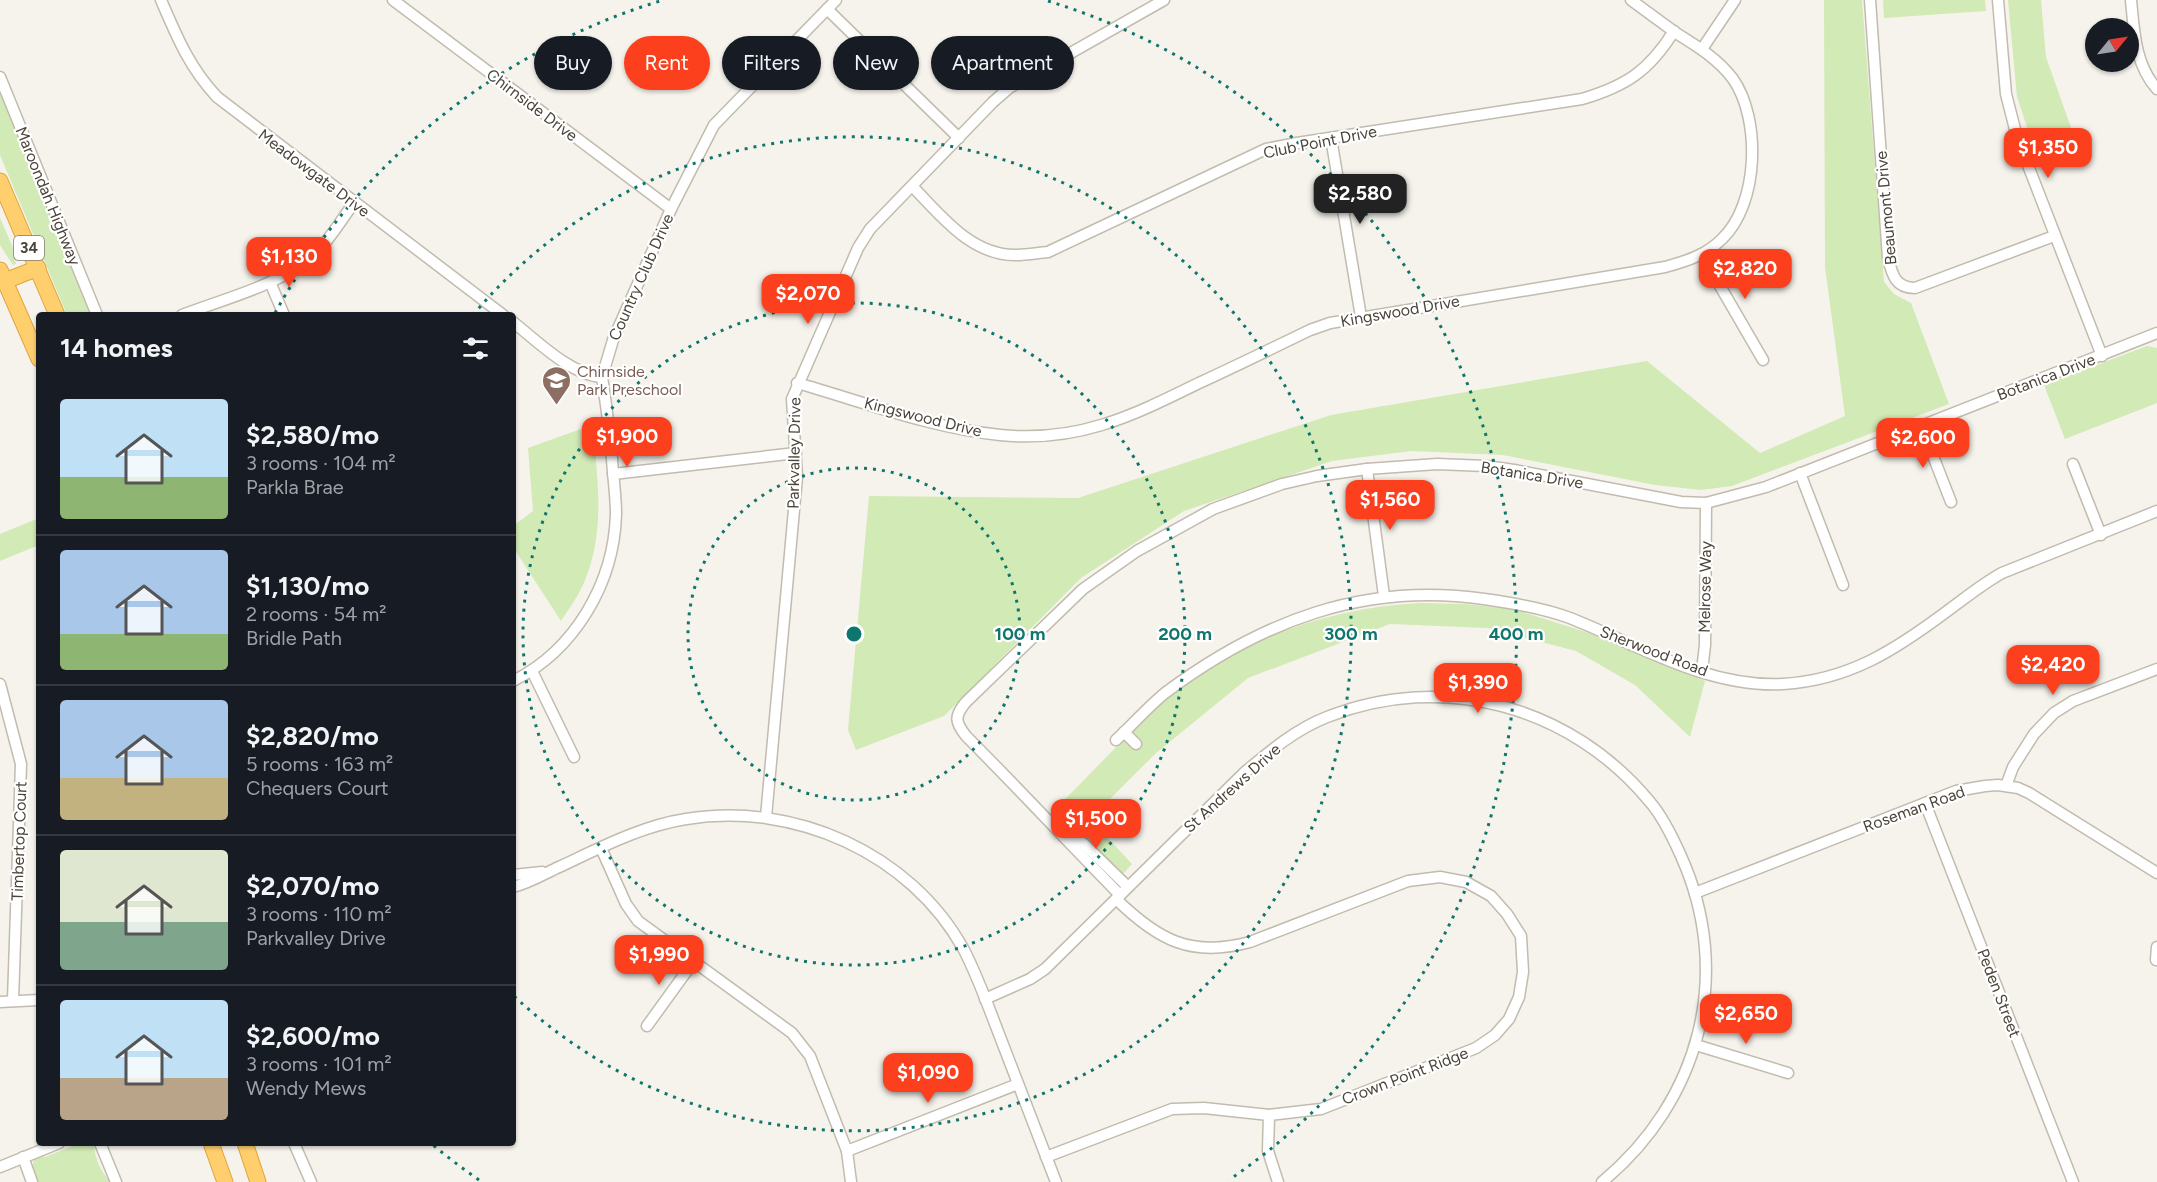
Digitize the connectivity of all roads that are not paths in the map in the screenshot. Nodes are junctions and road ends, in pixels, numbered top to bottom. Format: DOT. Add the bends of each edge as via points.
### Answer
graph roads {
  1 [pos="161,0"];
  2 [pos="393,0"];
  3 [pos="836,0"];
  4 [pos="1164,0"];
  5 [pos="1631,0"];
  6 [pos="1735,0"];
  7 [pos="1870,0"];
  8 [pos="1998,0"];
  9 [pos="2131,0"];
  10 [pos="828,9"];
  11 [pos="1674,31"];
  12 [pos="1702,50"];
  13 [pos="0,77"];
  14 [pos="2157,89"];
  15 [pos="959,138"];
  16 [pos="1331,138"];
  17 [pos="0,181"];
  18 [pos="913,187"];
  19 [pos="354,203"];
  20 [pos="671,209"];
  21 [pos="2054,236"];
  22 [pos="1702,255"];
  23 [pos="38,268"];
  24 [pos="2,275"];
  25 [pos="270,282"];
  26 [pos="56,312"];
  27 [pos="96,312"];
  28 [pos="190,312"];
  29 [pos="283,312"];
  30 [pos="499,312"];
  31 [pos="1361,317"];
  32 [pos="516,324"];
  33 [pos="2157,333"];
  34 [pos="36,352"];
  35 [pos="2102,356"];
  36 [pos="1763,360"];
  37 [pos="602,376"];
  38 [pos="797,383"];
  39 [pos="1921,425"];
  40 [pos="796,453"];
  41 [pos="2073,464"];
  42 [pos="1366,469"];
  43 [pos="1800,473"];
  44 [pos="614,474"];
  45 [pos="1951,502"];
  46 [pos="1706,503"];
  47 [pos="2157,511"];
  48 [pos="2101,535"];
  49 [pos="1843,585"];
  50 [pos="1384,596"];
  51 [pos="2157,669"];
  52 [pos="532,671"];
  53 [pos="1702,671"];
  54 [pos="516,679"];
  55 [pos="0,684"];
  56 [pos="1124,732"];
  57 [pos="1116,740"];
  58 [pos="1136,744"];
  59 [pos="574,757"];
  60 [pos="2006,786"];
  61 [pos="1925,803"];
  62 [pos="766,817"];
  63 [pos="601,848"];
  64 [pos="551,871"];
  65 [pos="2157,873"];
  66 [pos="516,875"];
  67 [pos="516,885"];
  68 [pos="1121,893"];
  69 [pos="1695,893"];
  70 [pos="2157,947"];
  71 [pos="2156,960"];
  72 [pos="694,961"];
  73 [pos="985,999"];
  74 [pos="14,1000"];
  75 [pos="36,1000"];
  76 [pos="0,1002"];
  77 [pos="647,1026"];
  78 [pos="1696,1045"];
  79 [pos="1788,1073"];
  80 [pos="1018,1084"];
  81 [pos="1269,1115"];
  82 [pos="51,1146"];
  83 [pos="101,1146"];
  84 [pos="212,1146"];
  85 [pos="246,1146"];
  86 [pos="295,1146"];
  87 [pos="847,1151"];
  88 [pos="23,1157"];
  89 [pos="1046,1157"];
  90 [pos="0,1167"];
  91 [pos="32,1182"];
  92 [pos="116,1182"];
  93 [pos="225,1182"];
  94 [pos="258,1182"];
  95 [pos="311,1182"];
  96 [pos="851,1182"];
  97 [pos="1056,1182"];
  98 [pos="1278,1182"];
  99 [pos="1602,1182"];
  100 [pos="2073,1182"];
  1 -- 19 [label="street, Meadowgate Drive" via="187,59 217,97"];
  2 -- 20 [label="street, Chirnside Drive"];
  3 -- 10 [label="street, Country Club Drive"];
  4 -- 15 [label="street, Parkvalley Drive" via="1016,83"];
  5 -- 11 [label="street, Kingswood Drive"];
  6 -- 12 [label="street"];
  7 -- 21 [label="street, Beaumont Drive" via="1888,258 1897,283 1915,288"];
  8 -- 21 [label="street" via="2006,94 2017,137"];
  9 -- 14 [label="street" via="2135,42"];
  10 -- 15 [label="street"];
  10 -- 20 [label="street, Country Club Drive" via="714,125"];
  11 -- 12 [label="street, Kingswood Drive"];
  11 -- 16 [label="street, Club Point Drive" via="1655,59 1609,91 1582,99"];
  12 -- 22 [label="street, Kingswood Drive" via="1721,65 1743,98 1751,147 1749,190 1743,207 1724,238"];
  13 -- 27 [label="street, Maroondah Highway"];
  15 -- 18 [label="street, Parkvalley Drive"];
  16 -- 18 [label="street, Club Point Drive" via="1266,149 1048,252 1013,255 982,248 952,228"];
  16 -- 31 [label="street"];
  17 -- 23 [label="highway, 34"];
  18 -- 38 [label="street, Parkvalley Drive" via="870,229 858,248"];
  19 -- 25 [label="street" via="316,253"];
  19 -- 30 [label="street, Meadowgate Drive"];
  20 -- 37 [label="street, Country Club Drive" via="613,340"];
  21 -- 35 [label="street"];
  22 -- 31 [label="street, Kingswood Drive" via="1665,267"];
  22 -- 36 [label="street"];
  23 -- 24 [label="highway"];
  23 -- 26 [label="highway, 34"];
  24 -- 34 [label="highway, 34"];
  25 -- 28 [label="street"];
  25 -- 29 [label="street"];
  31 -- 38 [label="street, Kingswood Drive" via="1310,330 1128,418 1055,435 1001,435 949,427"];
  32 -- 37 [label="street" via="572,367 591,376"];
  33 -- 35 [label="street, Botanica Drive"];
  35 -- 39 [label="street, Botanica Drive"];
  37 -- 44 [label="street, Country Club Drive"];
  38 -- 40 [label="street, Parkvalley Drive" via="792,399"];
  39 -- 43 [label="street, Botanica Drive"];
  39 -- 45 [label="street"];
  40 -- 44 [label="street"];
  40 -- 62 [label="street, Parkvalley Drive" via="798,477"];
  41 -- 48 [label="street"];
  42 -- 46 [label="street, Botanica Drive" via="1437,464 1486,466 1665,500"];
  42 -- 50 [label="street"];
  42 -- 68 [label="street, Botanica Drive" via="1282,484 1213,509 1147,543 1083,589 959,710 959,727 966,736"];
  43 -- 46 [label="street, Botanica Drive"];
  43 -- 49 [label="street"];
  44 -- 52 [label="street, Country Club Drive" via="615,534 597,593 576,628"];
  46 -- 53 [label="street, Melrose Way"];
  47 -- 48 [label="street, Sherwood Road"];
  48 -- 53 [label="street, Sherwood Road" via="1993,578 1904,643 1844,672 1783,684 1745,682"];
  50 -- 53 [label="street, Sherwood Road" via="1466,597 1540,609"];
  50 -- 56 [label="street, Sherwood Road" via="1309,614 1259,634 1215,658 1164,694"];
  51 -- 60 [label="street" via="2054,713 2034,734"];
  52 -- 54 [label="street, Country Club Drive"];
  52 -- 59 [label="street"];
  55 -- 74 [label="street, Timbertop Court" via="21,764"];
  56 -- 57 [label="street, Sherwood Road"];
  56 -- 58 [label="street"];
  60 -- 61 [label="street, Roseman Road" via="1969,788"];
  60 -- 65 [label="street, Roseman Road" via="2040,798"];
  61 -- 69 [label="street, Roseman Road"];
  61 -- 100 [label="street, Peden Street"];
  62 -- 63 [label="street" via="719,815 686,819 634,833"];
  62 -- 73 [label="street" via="845,840 899,874 924,898 964,950"];
  63 -- 64 [label="street"];
  63 -- 72 [label="street" via="632,914"];
  64 -- 66 [label="street"];
  64 -- 67 [label="street"];
  68 -- 69 [label="street, St Andrews Drive" via="1245,772 1301,730 1367,705 1443,697 1481,700 1517,709 1582,741 1618,768 1651,803 1674,841"];
  68 -- 73 [label="street, St Andrews Drive" via="1045,969"];
  68 -- 81 [label="street, Crown Point Ridge" via="1149,929 1176,943 1201,947 1250,942 1408,881 1425,878 1466,882 1491,896 1508,914 1521,936 1523,972 1509,1019 1495,1035 1476,1048 1321,1109"];
  69 -- 78 [label="street, St Andrews Drive" via="1706,956 1703,1010"];
  70 -- 71 [label="street"];
  72 -- 77 [label="street"];
  72 -- 87 [label="street" via="792,1034 810,1056"];
  73 -- 80 [label="street"];
  74 -- 75 [label="street"];
  74 -- 76 [label="street"];
  78 -- 79 [label="street"];
  78 -- 99 [label="street, St Andrews Drive" via="1664,1114 1623,1164"];
  80 -- 87 [label="street"];
  80 -- 89 [label="street"];
  81 -- 89 [label="street, Crown Point Ridge" via="1204,1107 1172,1108"];
  81 -- 98 [label="street" via="1268,1151"];
  82 -- 88 [label="street"];
  83 -- 92 [label="street"];
  84 -- 93 [label="highway"];
  85 -- 94 [label="highway"];
  86 -- 95 [label="street"];
  87 -- 96 [label="street"];
  88 -- 90 [label="street"];
  88 -- 91 [label="street"];
  89 -- 97 [label="street"];
}
